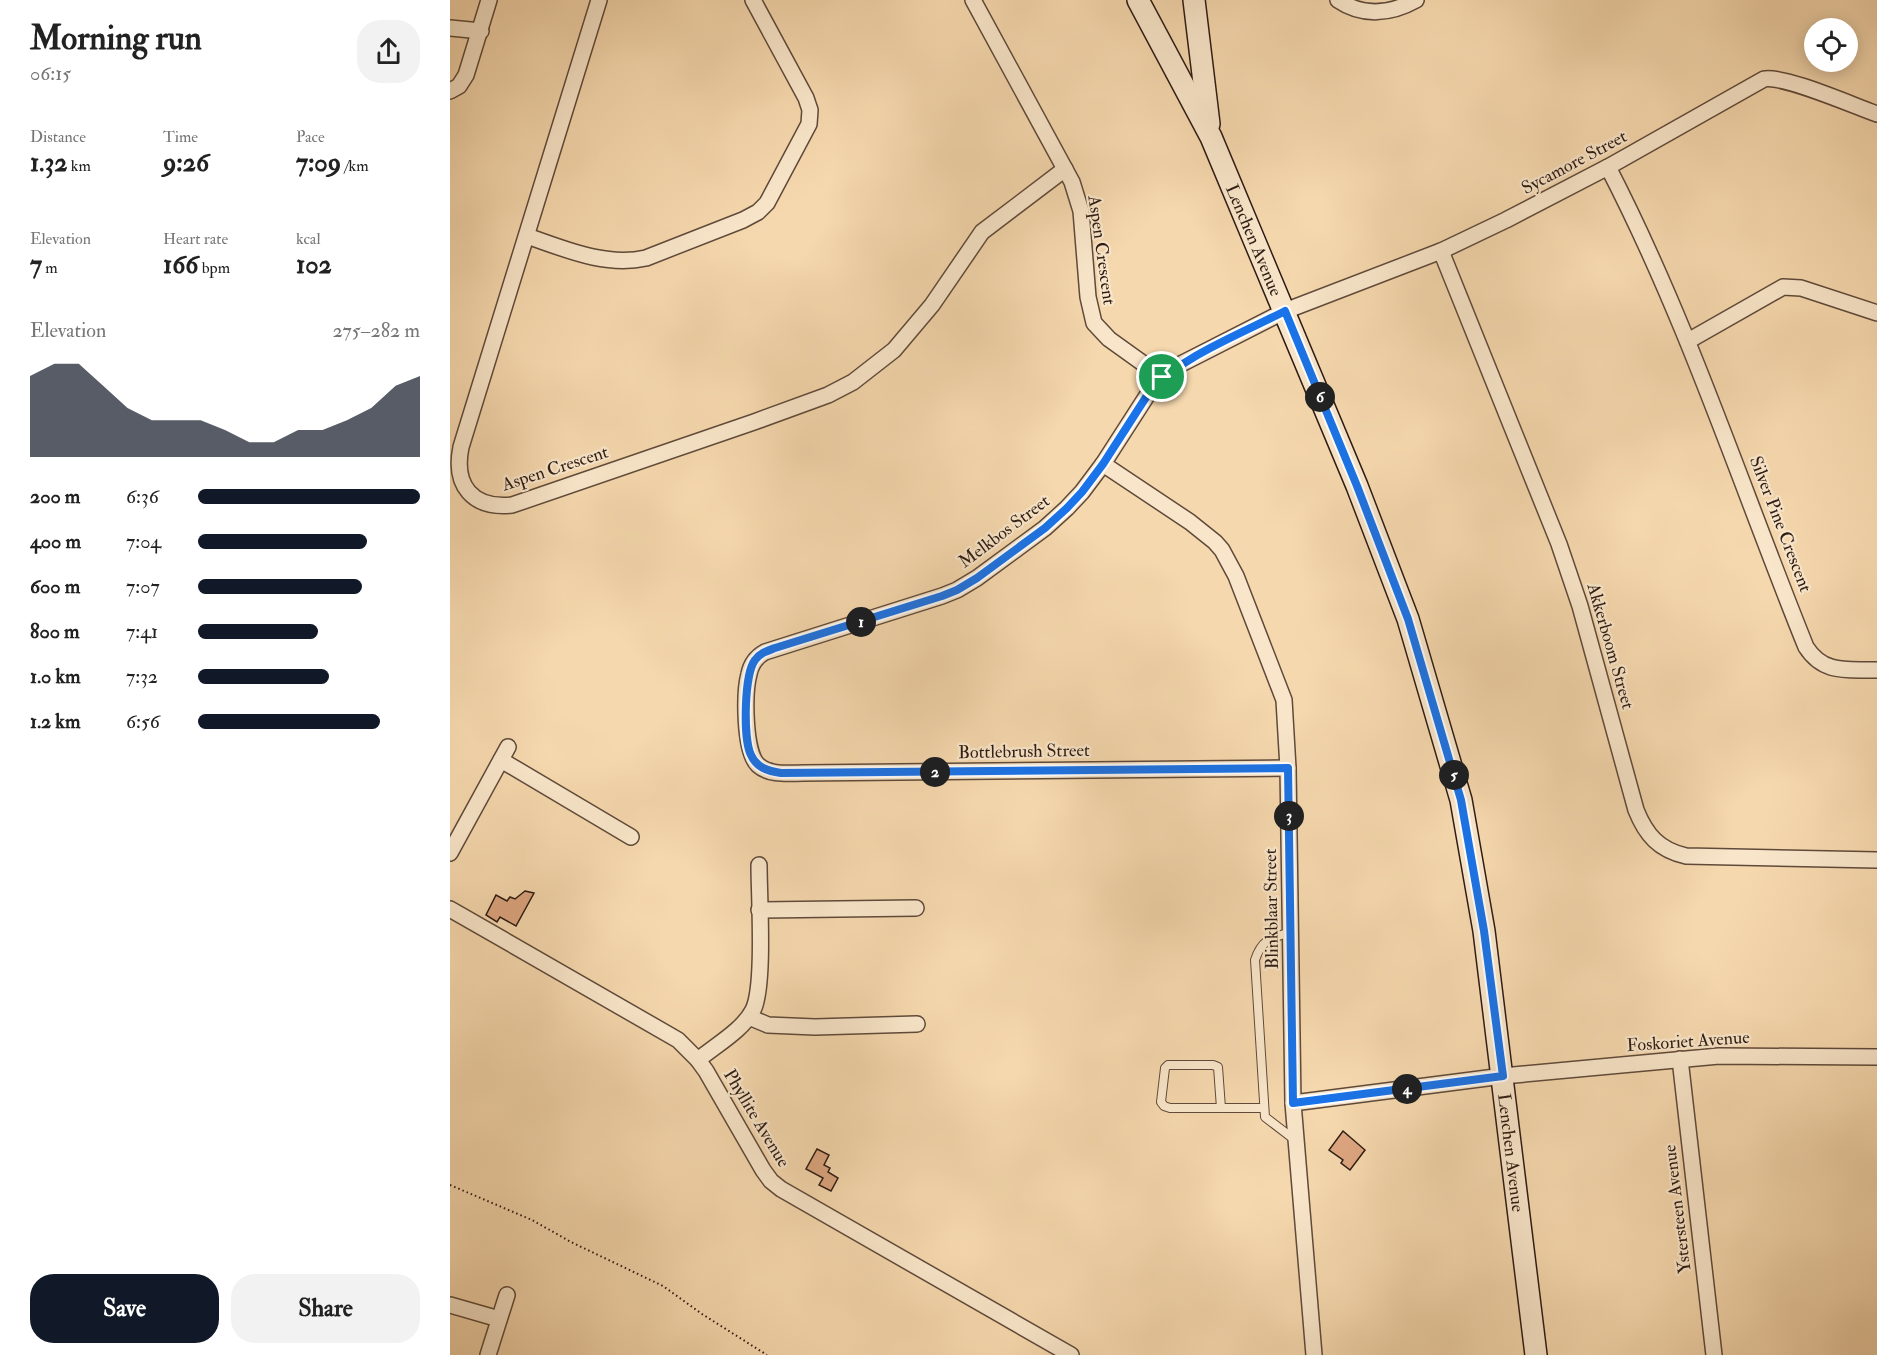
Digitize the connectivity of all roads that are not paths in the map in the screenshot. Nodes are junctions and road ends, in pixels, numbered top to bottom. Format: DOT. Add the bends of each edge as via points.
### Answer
graph roads {
  1 [pos="489,0"];
  2 [pos="599,0"];
  3 [pos="753,0"];
  4 [pos="973,0"];
  5 [pos="1138,0"];
  6 [pos="1194,0"];
  7 [pos="1338,0"];
  8 [pos="1416,0"];
  9 [pos="450,28"];
  10 [pos="481,31"];
  11 [pos="450,91"];
  12 [pos="1877,114"];
  13 [pos="1211,136"];
  14 [pos="1608,167"];
  15 [pos="1065,169"];
  16 [pos="527,236"];
  17 [pos="1441,251"];
  18 [pos="1285,311"];
  19 [pos="1877,313"];
  20 [pos="1688,341"];
  21 [pos="1162,377"];
  22 [pos="1103,464"];
  23 [pos="752,666"];
  24 [pos="1877,670"];
  25 [pos="1288,768"];
  26 [pos="631,837"];
  27 [pos="450,853"];
  28 [pos="1877,860"];
  29 [pos="759,865"];
  30 [pos="916,908"];
  31 [pos="450,909"];
  32 [pos="759,910"];
  33 [pos="1291,932"];
  34 [pos="749,1017"];
  35 [pos="917,1024"];
  36 [pos="1877,1057"];
  37 [pos="1680,1059"];
  38 [pos="698,1060"];
  39 [pos="1503,1076"];
  40 [pos="1293,1103"];
  41 [pos="1221,1108"];
  42 [pos="1264,1108"];
  43 [pos="1296,1141"];
  44 [pos="507,1295"];
  45 [pos="450,1305"];
  46 [pos="499,1319"];
  47 [pos="488,1355"];
  48 [pos="1071,1355"];
  49 [pos="1314,1355"];
  50 [pos="1536,1355"];
  51 [pos="1714,1355"];
  1 -- 10 [label="street"];
  2 -- 16 [label="street, Aspen Crescent"];
  3 -- 16 [label="street" via="806,98 811,116 767,203 735,224 631,261 599,259"];
  4 -- 15 [label="street, Aspen Crescent"];
  5 -- 13 [label="main road"];
  6 -- 13 [label="main road"];
  7 -- 8 [label="street" via="1375,12 1389,12"];
  9 -- 10 [label="street"];
  10 -- 11 [label="street" via="466,75"];
  12 -- 14 [label="street, Sycamore Street" via="1770,78"];
  13 -- 18 [label="main road, Lenchen Avenue"];
  14 -- 17 [label="street, Sycamore Street"];
  14 -- 20 [label="street, Silver Pine Crescent" via="1639,226"];
  15 -- 16 [label="street, Aspen Crescent" via="982,232 894,350 854,382 754,422 512,505 496,506 471,494 459,475 459,457"];
  15 -- 21 [label="street, Aspen Crescent" via="1081,211 1094,323 1109,339"];
  17 -- 18 [label="street, Sycamore Street"];
  17 -- 28 [label="street, Akkerboom Street" via="1581,606 1645,831 1658,845 1686,856"];
  18 -- 21 [label="street, Melkbos Street"];
  18 -- 39 [label="main road, Lenchen Avenue" via="1408,619 1461,800 1484,931"];
  19 -- 20 [label="street" via="1801,288 1783,287"];
  20 -- 24 [label="street, Silver Pine Crescent" via="1806,647 1828,667"];
  21 -- 22 [label="street, Melkbos Street"];
  22 -- 23 [label="street, Melkbos Street" via="1082,492 1045,528 965,585 942,596 775,648 759,656"];
  22 -- 25 [label="street, Blinkblaar Street" via="1207,535 1225,555 1284,700"];
  23 -- 25 [label="street, Bottlebrush Street" via="746,687 747,743 755,762 771,772"];
  25 -- 33 [label="street, Blinkblaar Street"];
  26 -- 27 [label="street" via="505,754"];
  29 -- 32 [label="street"];
  30 -- 32 [label="street"];
  31 -- 38 [label="street, Phyllite Avenue" via="678,1040"];
  32 -- 34 [label="street" via="758,998"];
  33 -- 40 [label="street, Blinkblaar Street"];
  33 -- 42 [label="lane" via="1268,939 1255,960"];
  34 -- 35 [label="street" via="768,1025 815,1027"];
  34 -- 38 [label="street"];
  36 -- 37 [label="street, Foskoriet Avenue" via="1739,1055"];
  37 -- 39 [label="street, Foskoriet Avenue"];
  37 -- 51 [label="street, Ystersteen Avenue"];
  38 -- 48 [label="street, Phyllite Avenue" via="771,1181"];
  39 -- 40 [label="street, Foskoriet Avenue"];
  39 -- 50 [label="main road, Lenchen Avenue"];
  40 -- 43 [label="street, Blinkblaar Street"];
  41 -- 41 [label="lane" via="1164,1106 1161,1102 1165,1068 1218,1067"];
  41 -- 42 [label="lane"];
  42 -- 43 [label="lane" via="1265,1117"];
  43 -- 49 [label="street, Blinkblaar Street"];
  44 -- 46 [label="street"];
  45 -- 46 [label="street"];
  46 -- 47 [label="street"];
}
